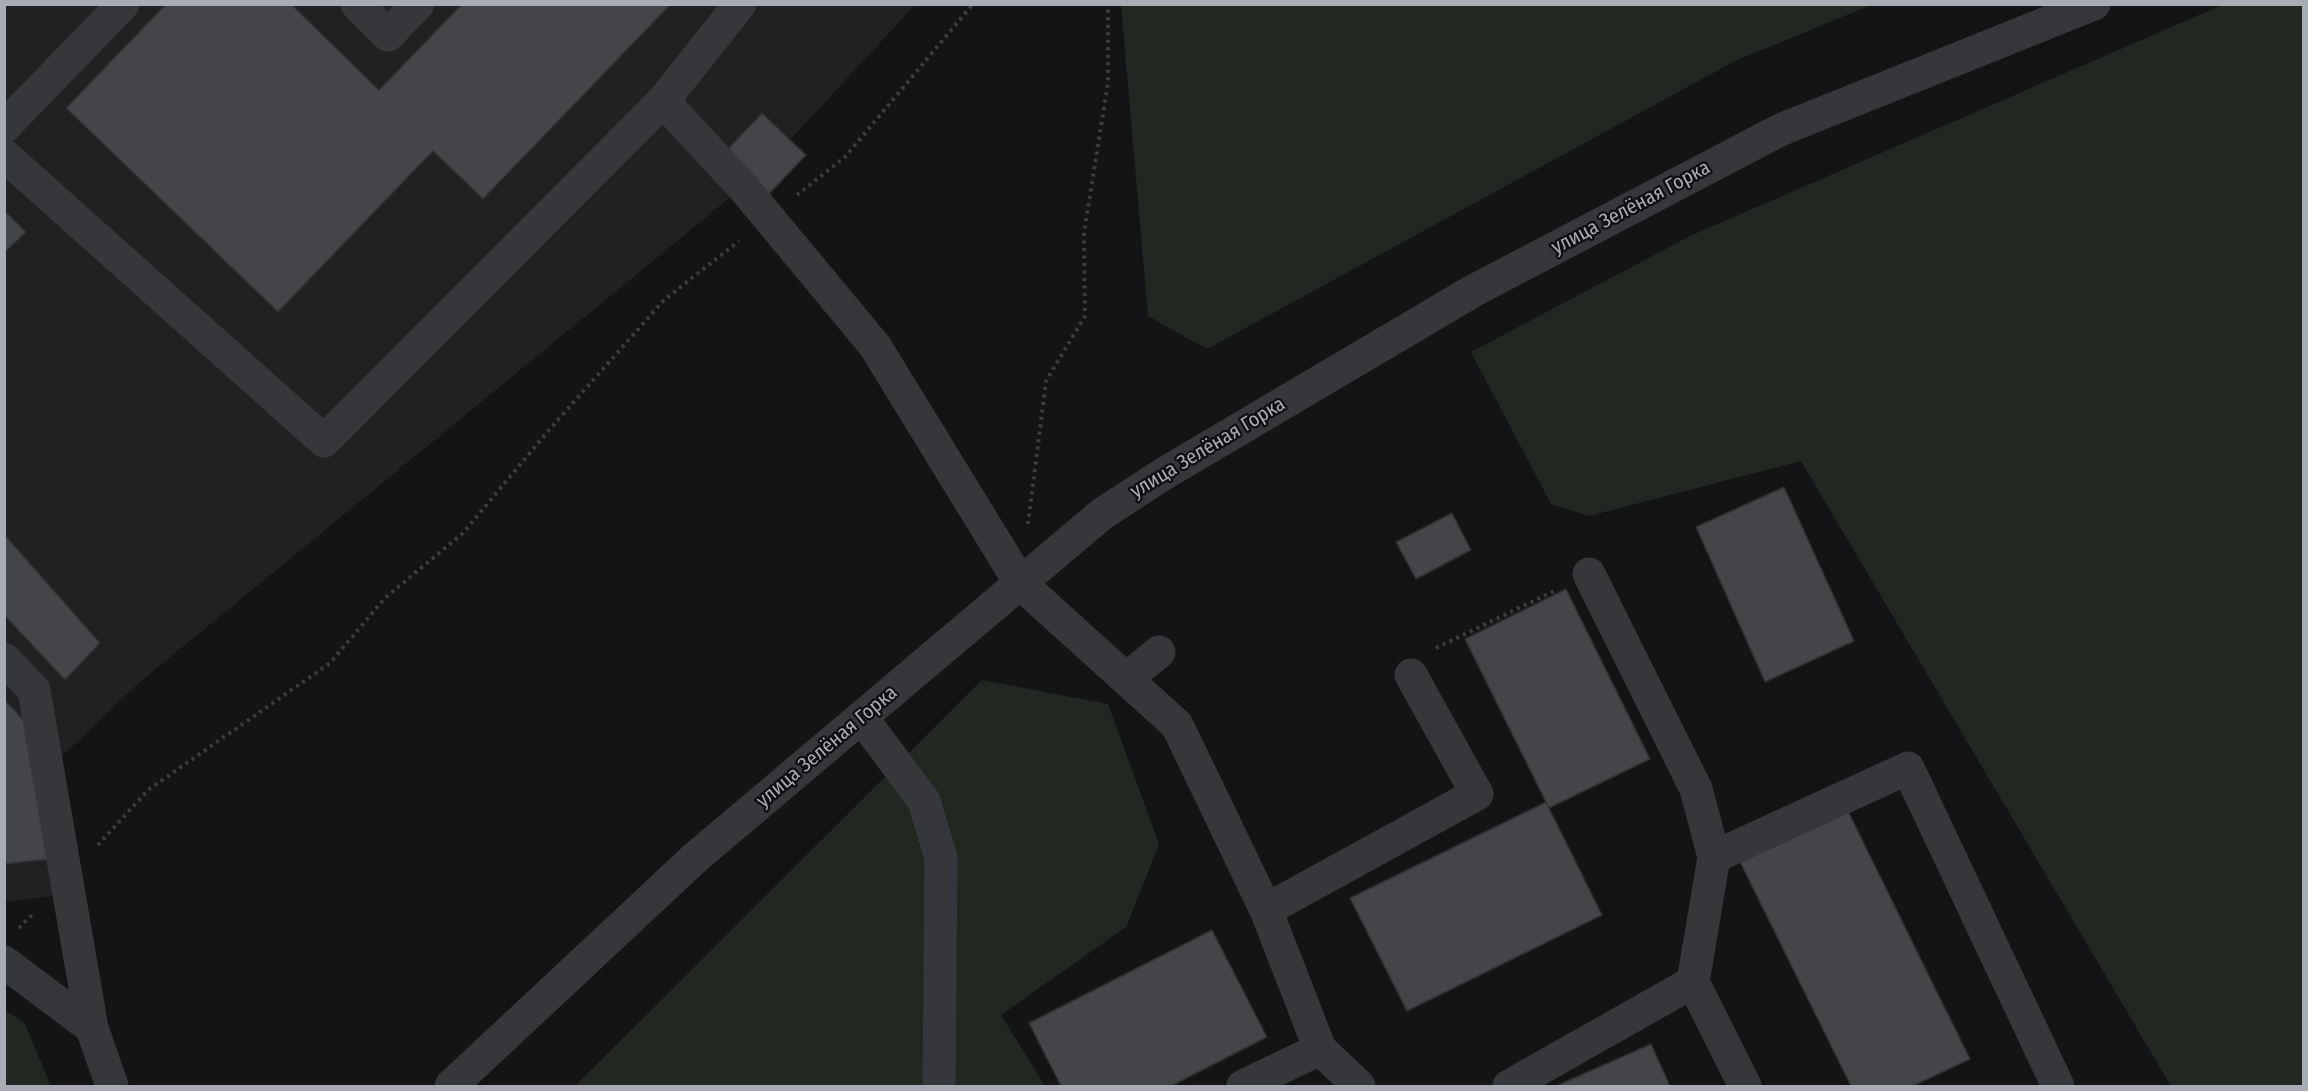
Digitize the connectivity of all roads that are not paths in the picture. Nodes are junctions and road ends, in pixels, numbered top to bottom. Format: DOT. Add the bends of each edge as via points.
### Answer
graph roads {
  1 [pos="123,4"];
  2 [pos="357,4"];
  3 [pos="418,4"];
  4 [pos="740,4"];
  5 [pos="2094,4"];
  6 [pos="663,101"];
  7 [pos="4,127"];
  8 [pos="4,155"];
  9 [pos="1589,574"];
  10 [pos="1021,584"];
  11 [pos="1159,652"];
  12 [pos="4,659"];
  13 [pos="1411,675"];
  14 [pos="1126,679"];
  15 [pos="862,718"];
  16 [pos="1714,857"];
  17 [pos="1266,910"];
  18 [pos="8,948"];
  19 [pos="1693,982"];
  20 [pos="92,1028"];
  21 [pos="1320,1049"];
  22 [pos="112,1086"];
  23 [pos="451,1086"];
  24 [pos="939,1086"];
  25 [pos="1243,1086"];
  26 [pos="1359,1086"];
  27 [pos="1509,1086"];
  28 [pos="1745,1086"];
  29 [pos="2058,1086"];
  1 -- 7 [label="street"];
  2 -- 3 [label="street" via="388,35"];
  4 -- 6 [label="street"];
  5 -- 10 [label="street, улица Зелёная Горка" via="1780,130 1473,291 1165,472 1102,514"];
  6 -- 8 [label="street" via="324,441"];
  6 -- 10 [label="street" via="743,187 874,346"];
  9 -- 16 [label="street" via="1696,789"];
  10 -- 14 [label="street"];
  10 -- 15 [label="street, улица Зелёная Горка"];
  11 -- 14 [label="street"];
  12 -- 20 [label="street" via="34,690"];
  13 -- 17 [label="street" via="1477,794"];
  14 -- 17 [label="street" via="1177,725"];
  15 -- 23 [label="street, улица Зелёная Горка" via="696,857"];
  15 -- 24 [label="street" via="924,801 941,858"];
  16 -- 19 [label="street"];
  16 -- 29 [label="street" via="1908,768"];
  17 -- 21 [label="street"];
  18 -- 20 [label="street"];
  19 -- 27 [label="street"];
  19 -- 28 [label="street"];
  20 -- 22 [label="street"];
  21 -- 25 [label="street"];
  21 -- 26 [label="street"];
}
